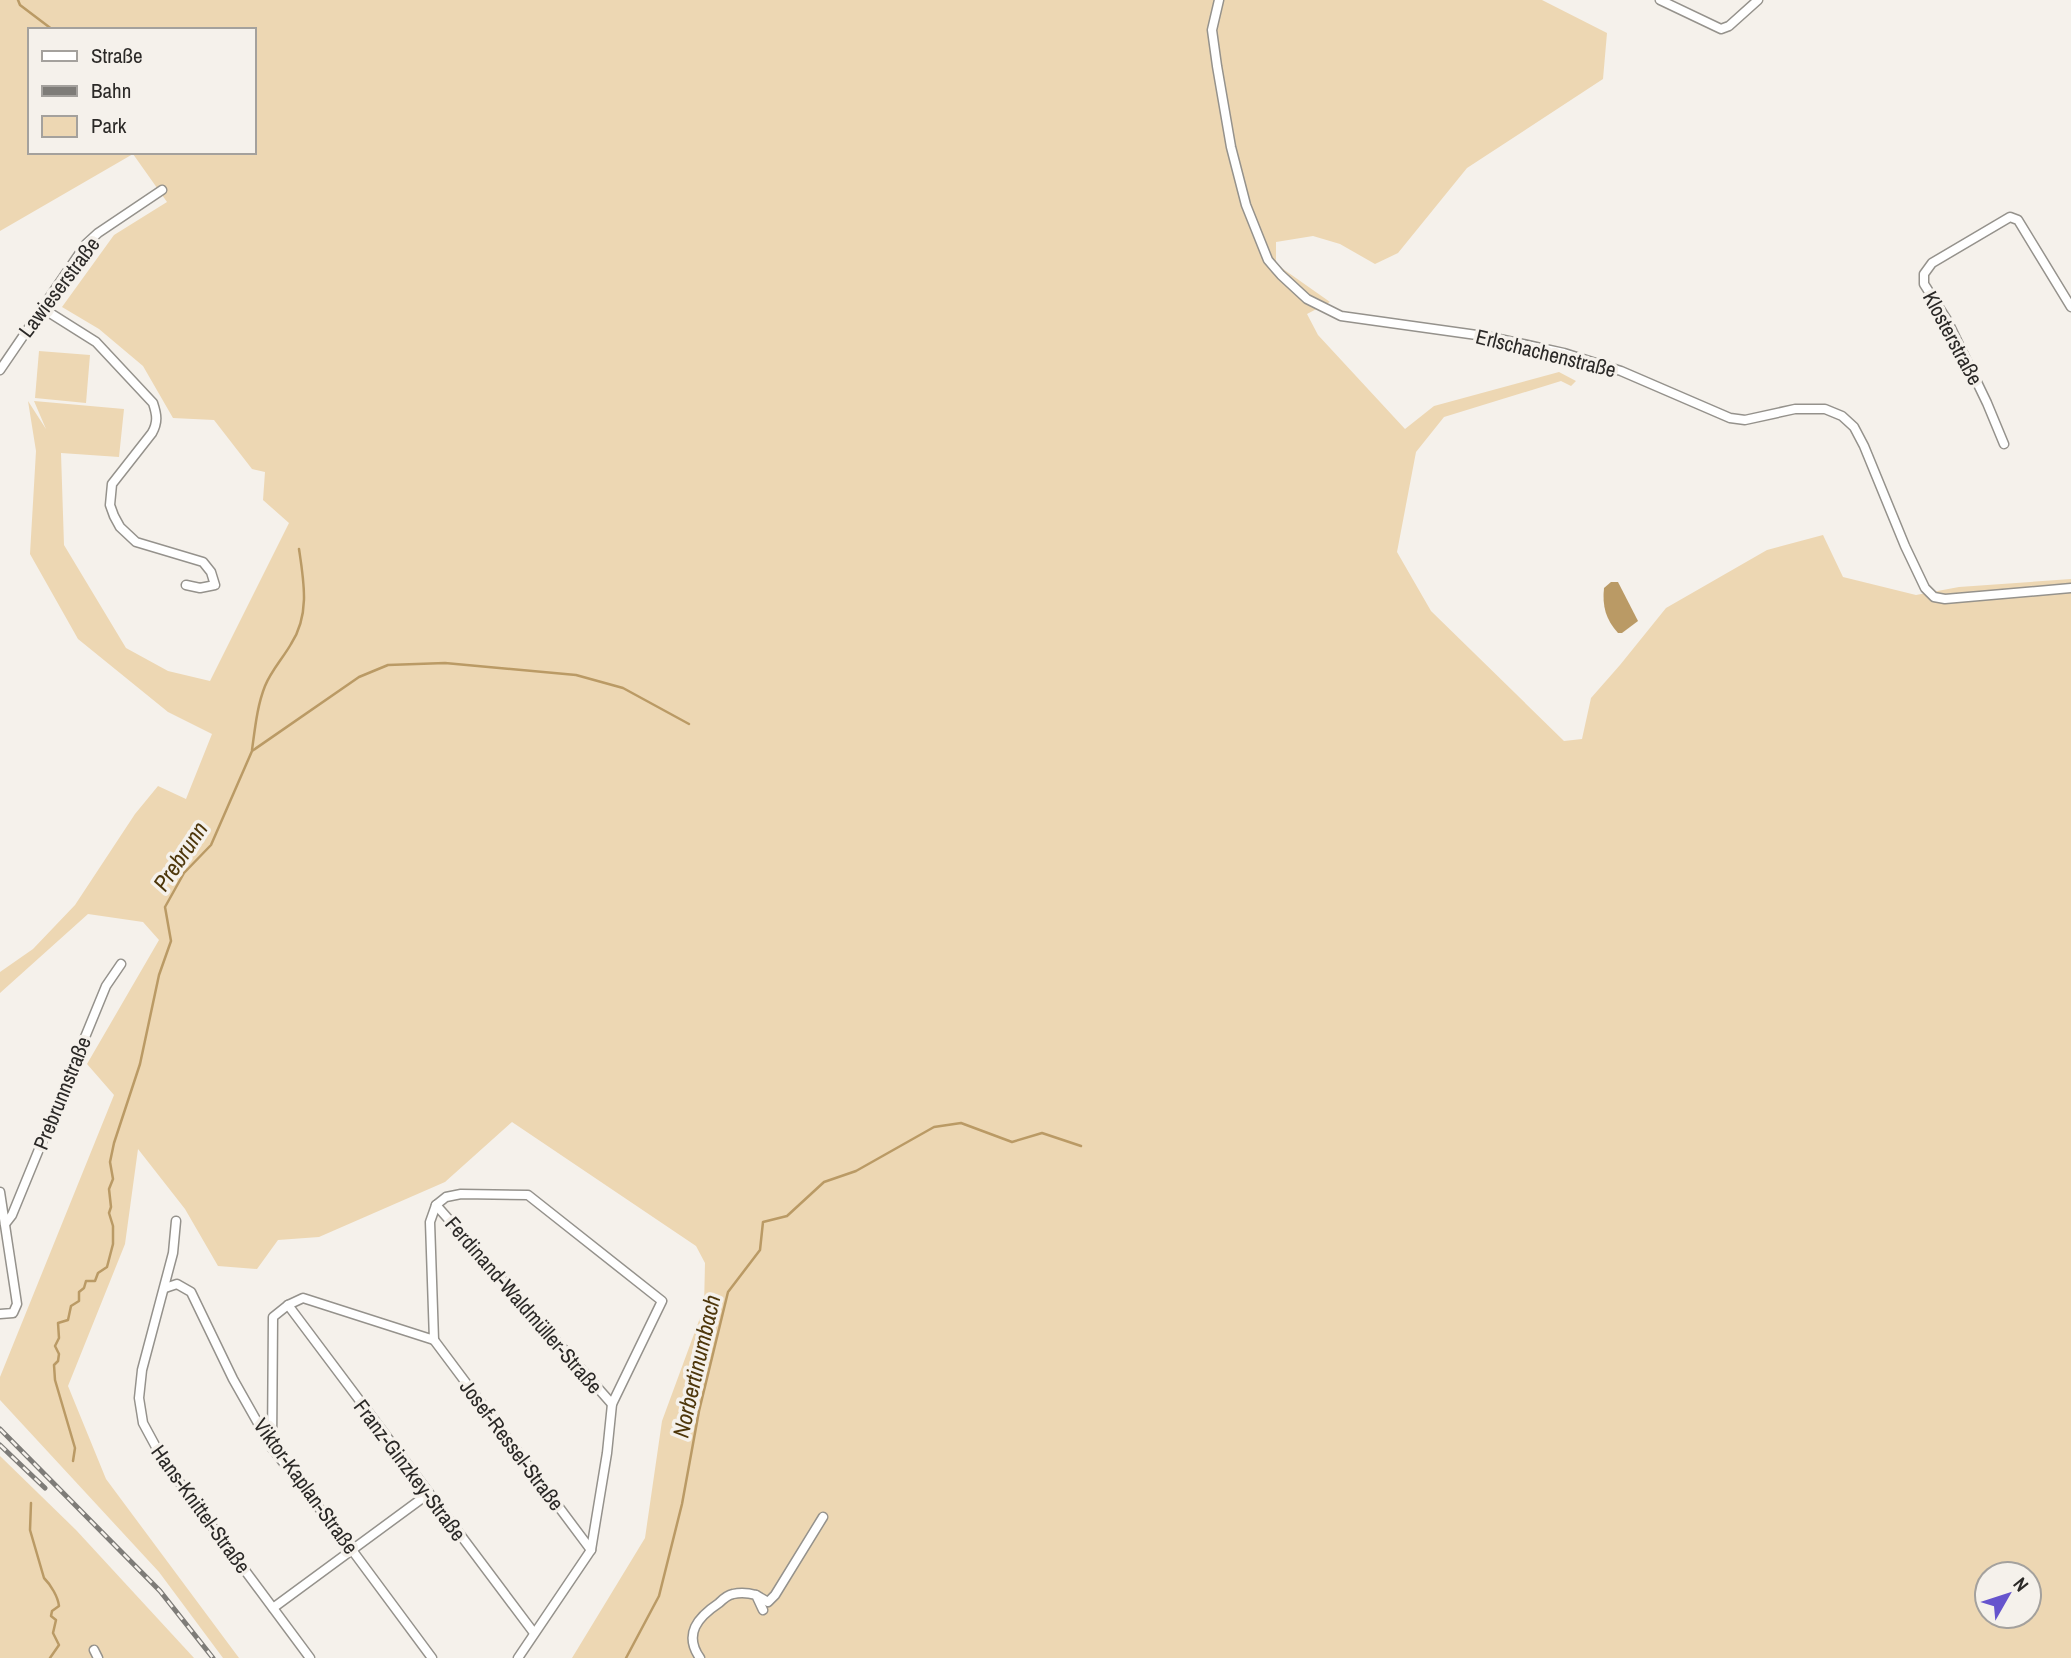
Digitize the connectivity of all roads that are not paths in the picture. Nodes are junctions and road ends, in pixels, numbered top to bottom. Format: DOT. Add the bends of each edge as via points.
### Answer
graph roads {
  1 [pos="1219,0"];
  2 [pos="1660,0"];
  3 [pos="1758,0"];
  4 [pos="162,190"];
  5 [pos="2071,307"];
  6 [pos="42,308"];
  7 [pos="0,370"];
  8 [pos="2004,444"];
  9 [pos="186,585"];
  10 [pos="2071,589"];
  11 [pos="121,964"];
  12 [pos="0,1192"];
  13 [pos="436,1205"];
  14 [pos="176,1221"];
  15 [pos="5,1224"];
  16 [pos="165,1288"];
  17 [pos="288,1305"];
  18 [pos="0,1314"];
  19 [pos="434,1340"];
  20 [pos="612,1404"];
  21 [pos="272,1448"];
  22 [pos="428,1494"];
  23 [pos="823,1517"];
  24 [pos="352,1550"];
  25 [pos="591,1550"];
  26 [pos="756,1595"];
  27 [pos="273,1608"];
  28 [pos="763,1610"];
  29 [pos="534,1633"];
  30 [pos="310,1658"];
  31 [pos="432,1658"];
  32 [pos="518,1658"];
  33 [pos="700,1658"];
  1 -- 10 [label="street, Erlschachenstraße" via="1212,30 1231,147 1246,205 1268,260 1307,299 1340,316 1491,337 1564,353 1621,371 1730,418 1825,409 1854,427 1915,567 1934,597"];
  2 -- 3 [label="street" via="1721,29"];
  4 -- 6 [label="street, Lawieserstraße" via="86,244"];
  5 -- 8 [label="street, Klosterstraße" via="2018,220 2010,216 1933,263 1924,274 1924,284 1958,343"];
  6 -- 7 [label="street, Lawieserstraße"];
  6 -- 9 [label="street" via="96,342 153,403 156,425 112,484 110,505 120,527 136,542 203,562 215,585"];
  11 -- 15 [label="street, Prebrunnstraße" via="106,986"];
  12 -- 15 [label="street"];
  13 -- 19 [label="street" via="430,1222"];
  13 -- 20 [label="street, Ferdinand-Waldmüller-Straße"];
  13 -- 20 [label="street" via="461,1194 528,1195 662,1301"];
  14 -- 16 [label="street, Hans-Knittel-Straße"];
  15 -- 18 [label="street" via="16,1308 13,1313"];
  16 -- 21 [label="street, Viktor-Kaplan-Straße" via="177,1284 191,1292"];
  16 -- 27 [label="street, Hans-Knittel-Straße" via="142,1370 139,1398 143,1423 163,1460"];
  17 -- 19 [label="street" via="303,1298"];
  17 -- 21 [label="street" via="274,1317"];
  17 -- 22 [label="street, Franz-Ginzkey-Straße"];
  19 -- 25 [label="street, Josef-Ressel-Straße"];
  20 -- 25 [label="street"];
  21 -- 24 [label="street, Viktor-Kaplan-Straße"];
  22 -- 24 [label="street"];
  22 -- 29 [label="street, Franz-Ginzkey-Straße"];
  23 -- 26 [label="street" via="775,1595 768,1602"];
  24 -- 27 [label="street"];
  24 -- 31 [label="street, Viktor-Kaplan-Straße"];
  25 -- 29 [label="street"];
  26 -- 28 [label="street"];
  26 -- 33 [label="street" via="731,1594 707,1611 693,1629 692,1647"];
  27 -- 30 [label="street, Hans-Knittel-Straße"];
  29 -- 32 [label="street"];
}
